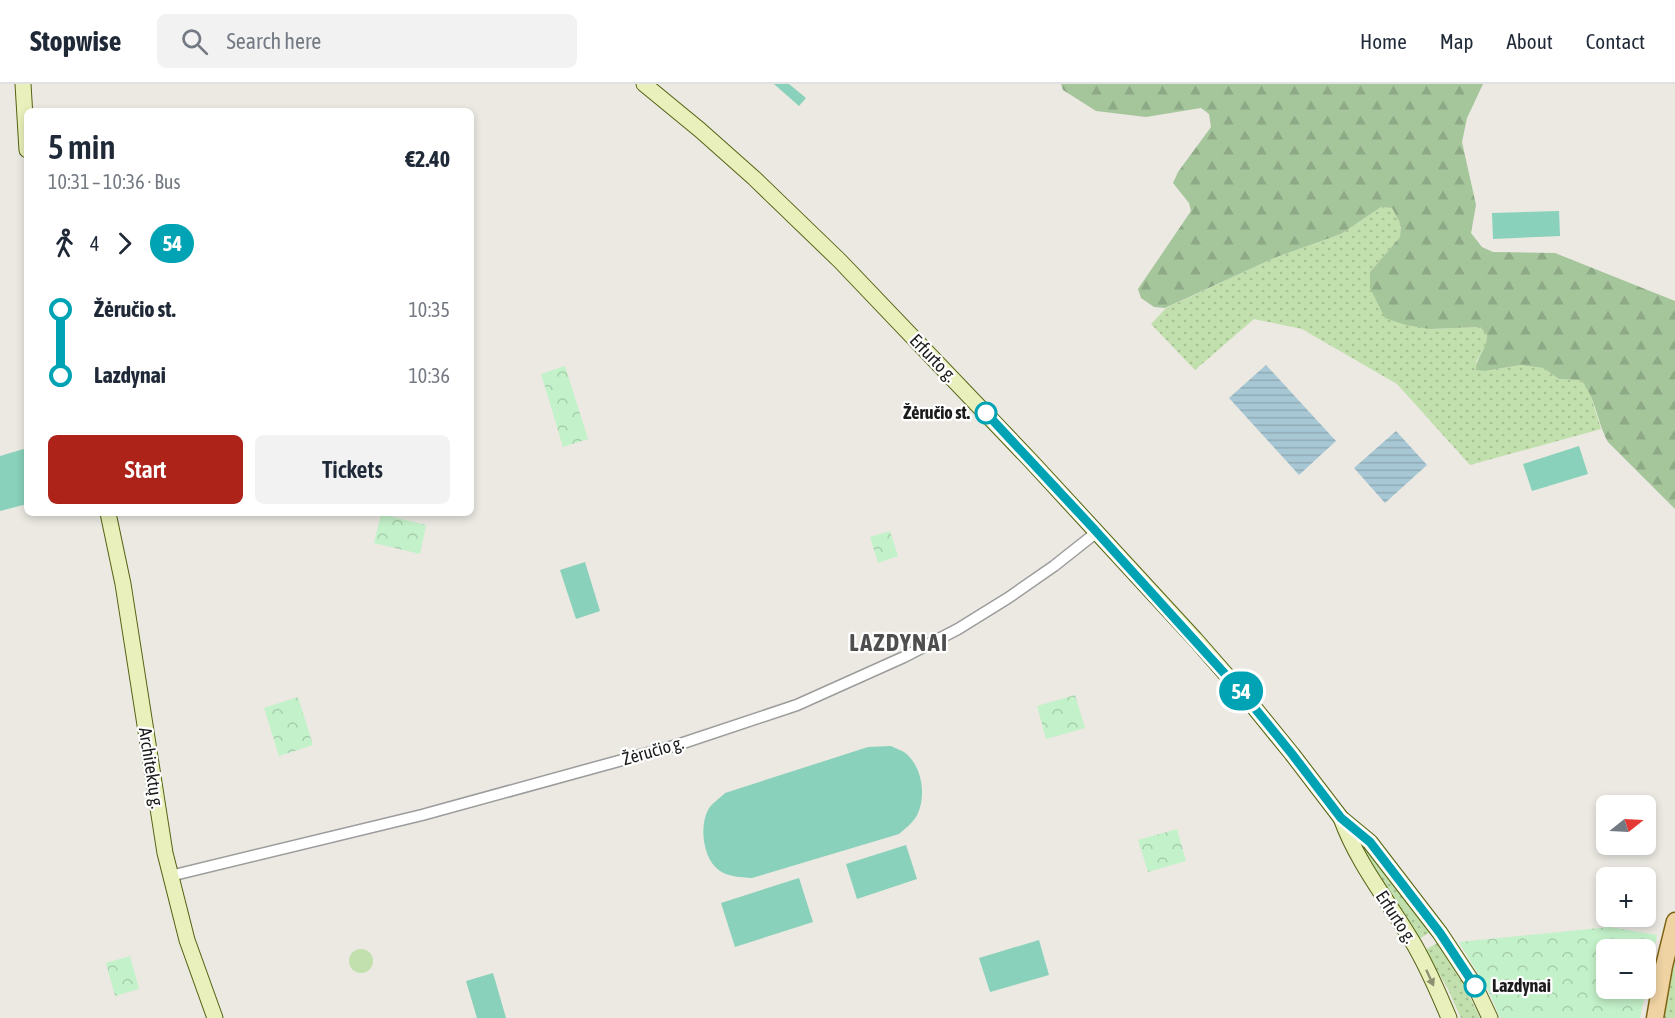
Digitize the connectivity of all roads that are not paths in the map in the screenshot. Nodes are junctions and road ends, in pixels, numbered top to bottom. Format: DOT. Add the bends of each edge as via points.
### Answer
graph roads {
  1 [pos="23,84"];
  2 [pos="644,84"];
  3 [pos="24,108"];
  4 [pos="109,516"];
  5 [pos="1097,532"];
  6 [pos="1341,818"];
  7 [pos="170,876"];
  8 [pos="1675,921"];
  9 [pos="215,1018"];
  10 [pos="1449,1018"];
  11 [pos="1490,1018"];
  12 [pos="1655,1018"];
  1 -- 3 [label="street"];
  2 -- 5 [label="street, Erfurto g." via="754,178 840,261"];
  4 -- 7 [label="street, Architektų g."];
  5 -- 6 [label="street, Erfurto g." via="1244,695"];
  5 -- 7 [label="street, Žėručio g." via="1054,566 958,629 797,705 677,745 422,815"];
  6 -- 10 [label="street, Erfurto g., one-way" via="1348,839 1416,948"];
  6 -- 11 [label="street, Erfurto g." via="1370,842 1440,933 1475,986"];
  7 -- 9 [label="street, Architektų g." via="187,940"];
  8 -- 12 [label="main road"];
}
